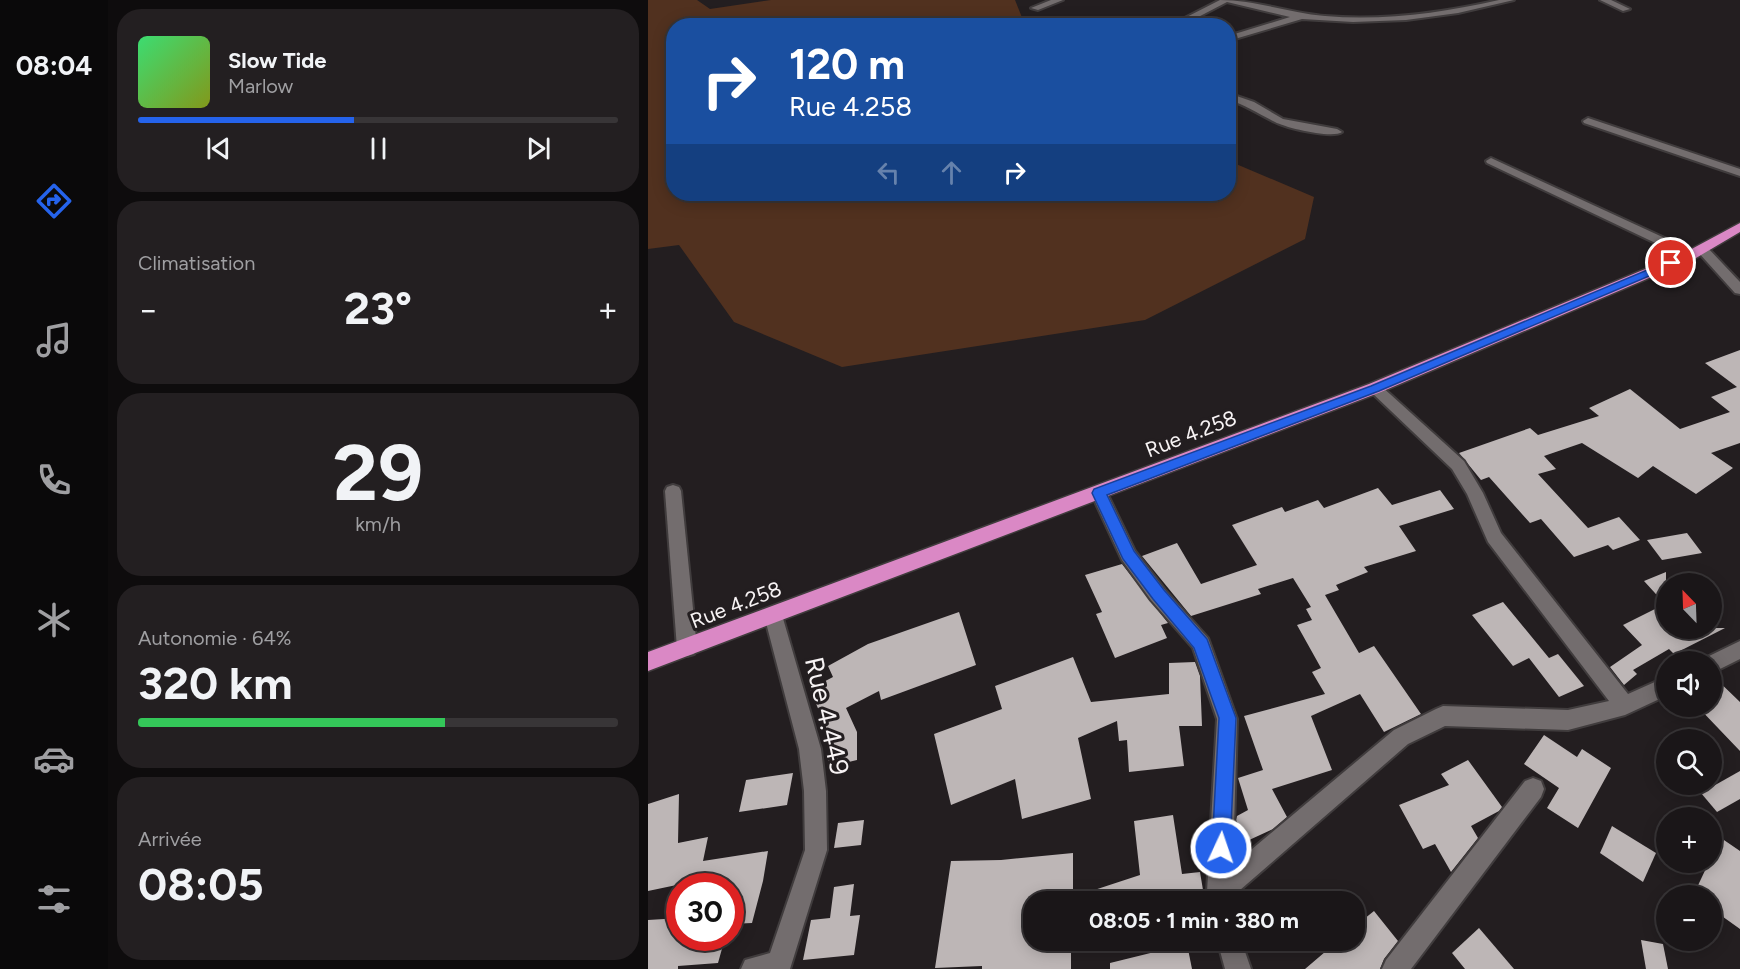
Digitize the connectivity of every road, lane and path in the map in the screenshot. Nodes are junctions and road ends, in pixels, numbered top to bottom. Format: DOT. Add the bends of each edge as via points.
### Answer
graph roads {
  1 [pos="1059,0"];
  2 [pos="1227,0"];
  3 [pos="1510,0"];
  4 [pos="1604,0"];
  5 [pos="1035,8"];
  6 [pos="1626,9"];
  7 [pos="1300,16"];
  8 [pos="1190,18"];
  9 [pos="1236,36"];
  10 [pos="1236,99"];
  11 [pos="1588,121"];
  12 [pos="1337,132"];
  13 [pos="1491,161"];
  14 [pos="1740,173"];
  15 [pos="1740,227"];
  16 [pos="1696,252"];
  17 [pos="1740,290"];
  18 [pos="1375,388"];
  19 [pos="673,491"];
  20 [pos="1099,493"];
  21 [pos="773,615"];
  22 [pos="687,648"];
  23 [pos="1738,653"];
  24 [pos="1722,660"];
  25 [pos="648,662"];
  26 [pos="1656,691"];
  27 [pos="1625,706"];
  28 [pos="1533,789"];
  29 [pos="1220,891"];
  30 [pos="1227,891"];
  31 [pos="1232,951"];
  32 [pos="778,966"];
  33 [pos="754,969"];
  34 [pos="1238,969"];
  35 [pos="1395,969"];
  1 -- 5 [label="street"];
  2 -- 7 [label="street"];
  2 -- 8 [label="street"];
  3 -- 7 [label="street" via="1417,18"];
  4 -- 6 [label="street"];
  7 -- 9 [label="street"];
  10 -- 12 [label="street" via="1280,121"];
  11 -- 14 [label="street"];
  13 -- 16 [label="street"];
  15 -- 16 [label="highway, Rue 4.258"];
  16 -- 17 [label="street"];
  16 -- 18 [label="highway, Rue 4.258"];
  18 -- 20 [label="highway, Rue 4.258"];
  18 -- 27 [label="street" via="1458,465 1494,537"];
  19 -- 22 [label="street"];
  20 -- 21 [label="highway, Rue 4.258"];
  20 -- 29 [label="street" via="1128,555 1201,644 1227,718"];
  21 -- 22 [label="highway, Rue 4.258"];
  21 -- 32 [label="street, Rue 4.449" via="810,749 816,850"];
  22 -- 25 [label="highway, Rue 4.258"];
  23 -- 24 [label="street"];
  26 -- 27 [label="street"];
  27 -- 30 [label="street" via="1568,720 1443,716 1401,737"];
  28 -- 35 [label="street"];
  31 -- 34 [label="street"];
  32 -- 33 [label="street"];
}
